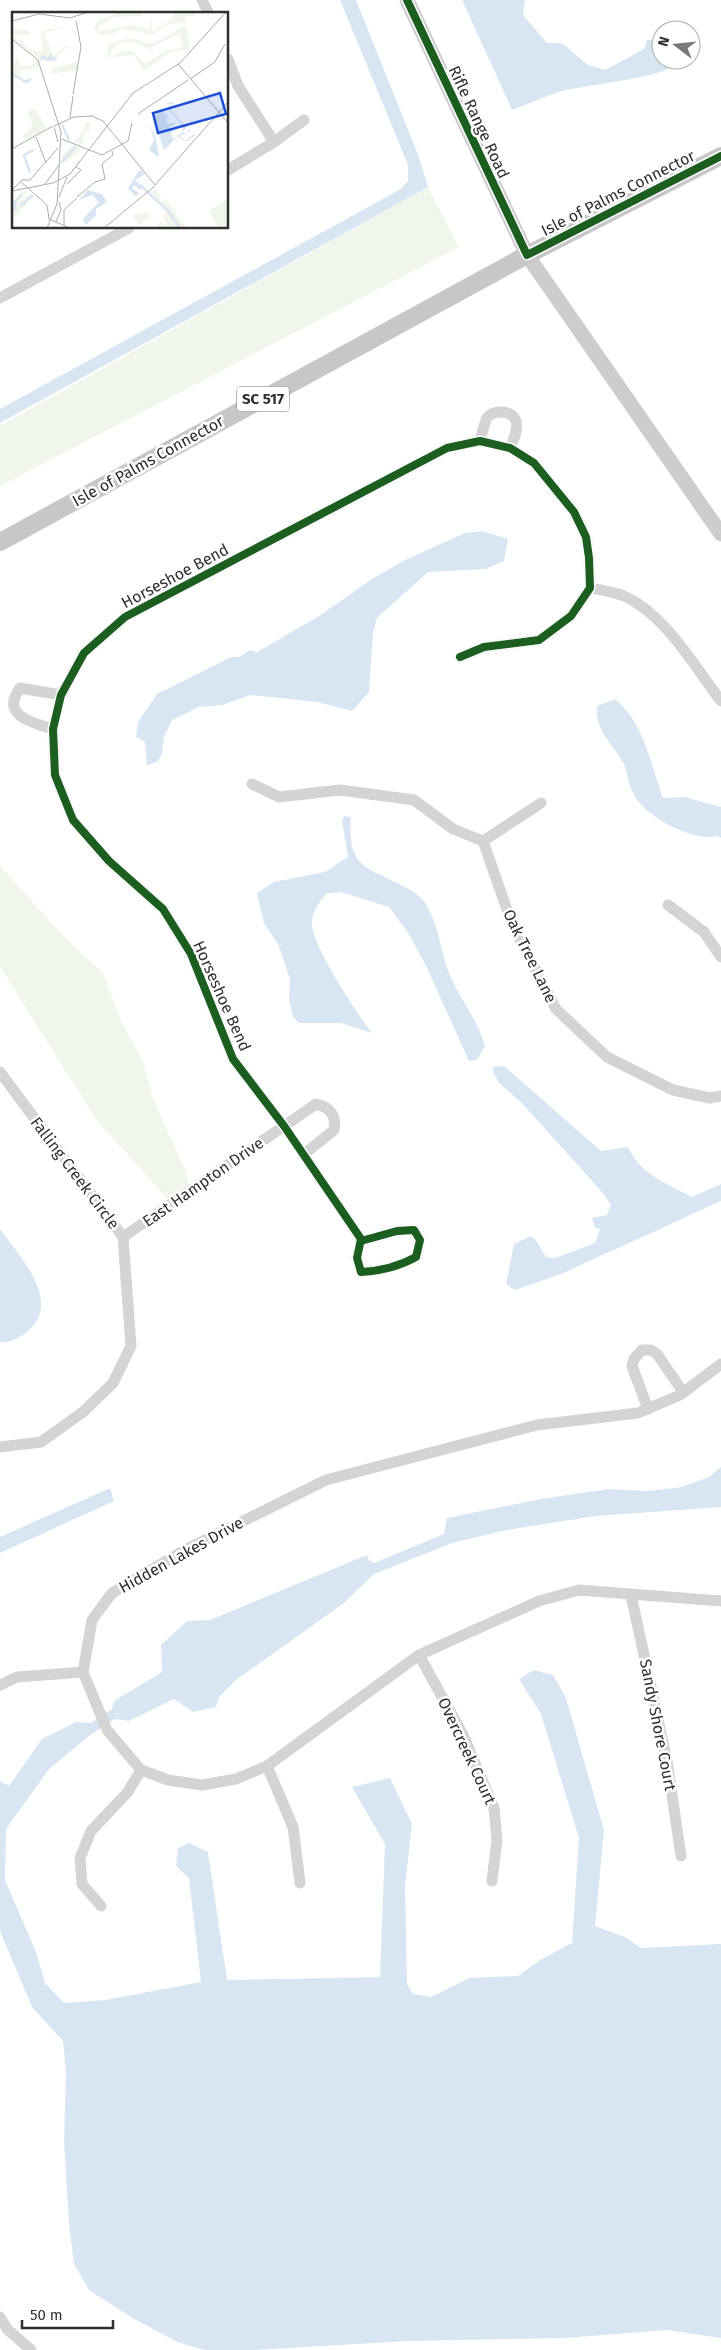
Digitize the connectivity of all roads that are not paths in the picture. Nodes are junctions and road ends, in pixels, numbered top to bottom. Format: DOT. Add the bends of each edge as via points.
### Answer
graph roads {
  1 [pos="202,0"];
  2 [pos="407,0"];
  3 [pos="208,12"];
  4 [pos="229,62"];
  5 [pos="304,120"];
  6 [pos="274,142"];
  7 [pos="721,156"];
  8 [pos="229,169"];
  9 [pos="127,229"];
  10 [pos="527,255"];
  11 [pos="0,298"];
  12 [pos="480,441"];
  13 [pos="510,448"];
  14 [pos="721,534"];
  15 [pos="0,542"];
  16 [pos="590,588"];
  17 [pos="460,657"];
  18 [pos="62,694"];
  19 [pos="721,701"];
  20 [pos="53,729"];
  21 [pos="252,784"];
  22 [pos="542,803"];
  23 [pos="483,841"];
  24 [pos="668,905"];
  25 [pos="721,957"];
  26 [pos="0,1072"];
  27 [pos="721,1096"];
  28 [pos="284,1126"];
  29 [pos="303,1155"];
  30 [pos="123,1237"];
  31 [pos="361,1241"];
  32 [pos="721,1364"];
  33 [pos="683,1392"];
  34 [pos="648,1409"];
  35 [pos="0,1447"];
  36 [pos="631,1594"];
  37 [pos="721,1601"];
  38 [pos="419,1655"];
  39 [pos="83,1672"];
  40 [pos="0,1685"];
  41 [pos="267,1766"];
  42 [pos="141,1770"];
  43 [pos="681,1856"];
  44 [pos="492,1881"];
  45 [pos="300,1883"];
  46 [pos="101,1906"];
  47 [pos="0,2318"];
  48 [pos="31,2350"];
  1 -- 3 [label="street"];
  2 -- 10 [label="main road, Rifle Range Road"];
  4 -- 6 [label="street" via="238,86"];
  5 -- 6 [label="street"];
  6 -- 8 [label="street"];
  7 -- 10 [label="main road, Isle of Palms Connector / SC 517"];
  9 -- 11 [label="street"];
  10 -- 14 [label="main road, Rifle Range Road"];
  10 -- 15 [label="main road, Isle of Palms Connector / SC 517"];
  12 -- 13 [label="street, Horseshoe Bend"];
  12 -- 13 [label="street" via="488,418 495,412 505,412 513,416 517,428"];
  12 -- 18 [label="street, Horseshoe Bend" via="447,448 125,617 84,653"];
  13 -- 16 [label="street, Horseshoe Bend" via="534,463 574,512 586,537"];
  16 -- 17 [label="street" via="571,616 539,640 484,647"];
  16 -- 19 [label="street" via="623,596 642,606 662,623"];
  18 -- 20 [label="street, Horseshoe Bend"];
  18 -- 20 [label="street" via="20,688 13,695 12,713 17,719"];
  20 -- 28 [label="street, Horseshoe Bend" via="55,775 73,820 109,861 163,909 191,954 233,1059"];
  21 -- 23 [label="street" via="279,797 340,790 414,800 453,829"];
  22 -- 23 [label="street"];
  23 -- 27 [label="street, Oak Tree Lane" via="512,924 556,1009 608,1057 673,1090 710,1098"];
  24 -- 25 [label="street" via="704,932"];
  26 -- 30 [label="street, Falling Creek Circle"];
  28 -- 29 [label="street, Horseshoe Bend"];
  28 -- 29 [label="street" via="316,1104 333,1114 334,1130"];
  28 -- 30 [label="street, East Hampton Drive"];
  29 -- 31 [label="street, Horseshoe Bend"];
  30 -- 35 [label="street, Falling Creek Circle" via="131,1346 113,1383 83,1412 41,1442"];
  31 -- 31 [label="street" via="357,1258 360,1272 382,1271 402,1265 416,1257 420,1240 414,1230"];
  32 -- 33 [label="street, Hidden Lakes Drive"];
  33 -- 34 [label="street, Hidden Lakes Drive"];
  33 -- 34 [label="street" via="657,1354 642,1350 632,1366"];
  34 -- 39 [label="street, Hidden Lakes Drive" via="638,1413 536,1425 326,1480 185,1550 112,1593 92,1620"];
  36 -- 37 [label="street"];
  36 -- 38 [label="street" via="580,1590 539,1601"];
  36 -- 43 [label="street, Sandy Shore Court" via="666,1761"];
  38 -- 41 [label="street"];
  38 -- 44 [label="street, Overcreek Court" via="463,1735 494,1808 497,1840"];
  39 -- 40 [label="street" via="17,1677"];
  39 -- 42 [label="street" via="99,1714 115,1741"];
  41 -- 42 [label="street" via="236,1779 202,1785 168,1780"];
  41 -- 45 [label="street" via="294,1827"];
  42 -- 46 [label="street" via="127,1793 91,1831 80,1858 82,1884"];
  47 -- 48 [label="street" via="7,2329"];
}
